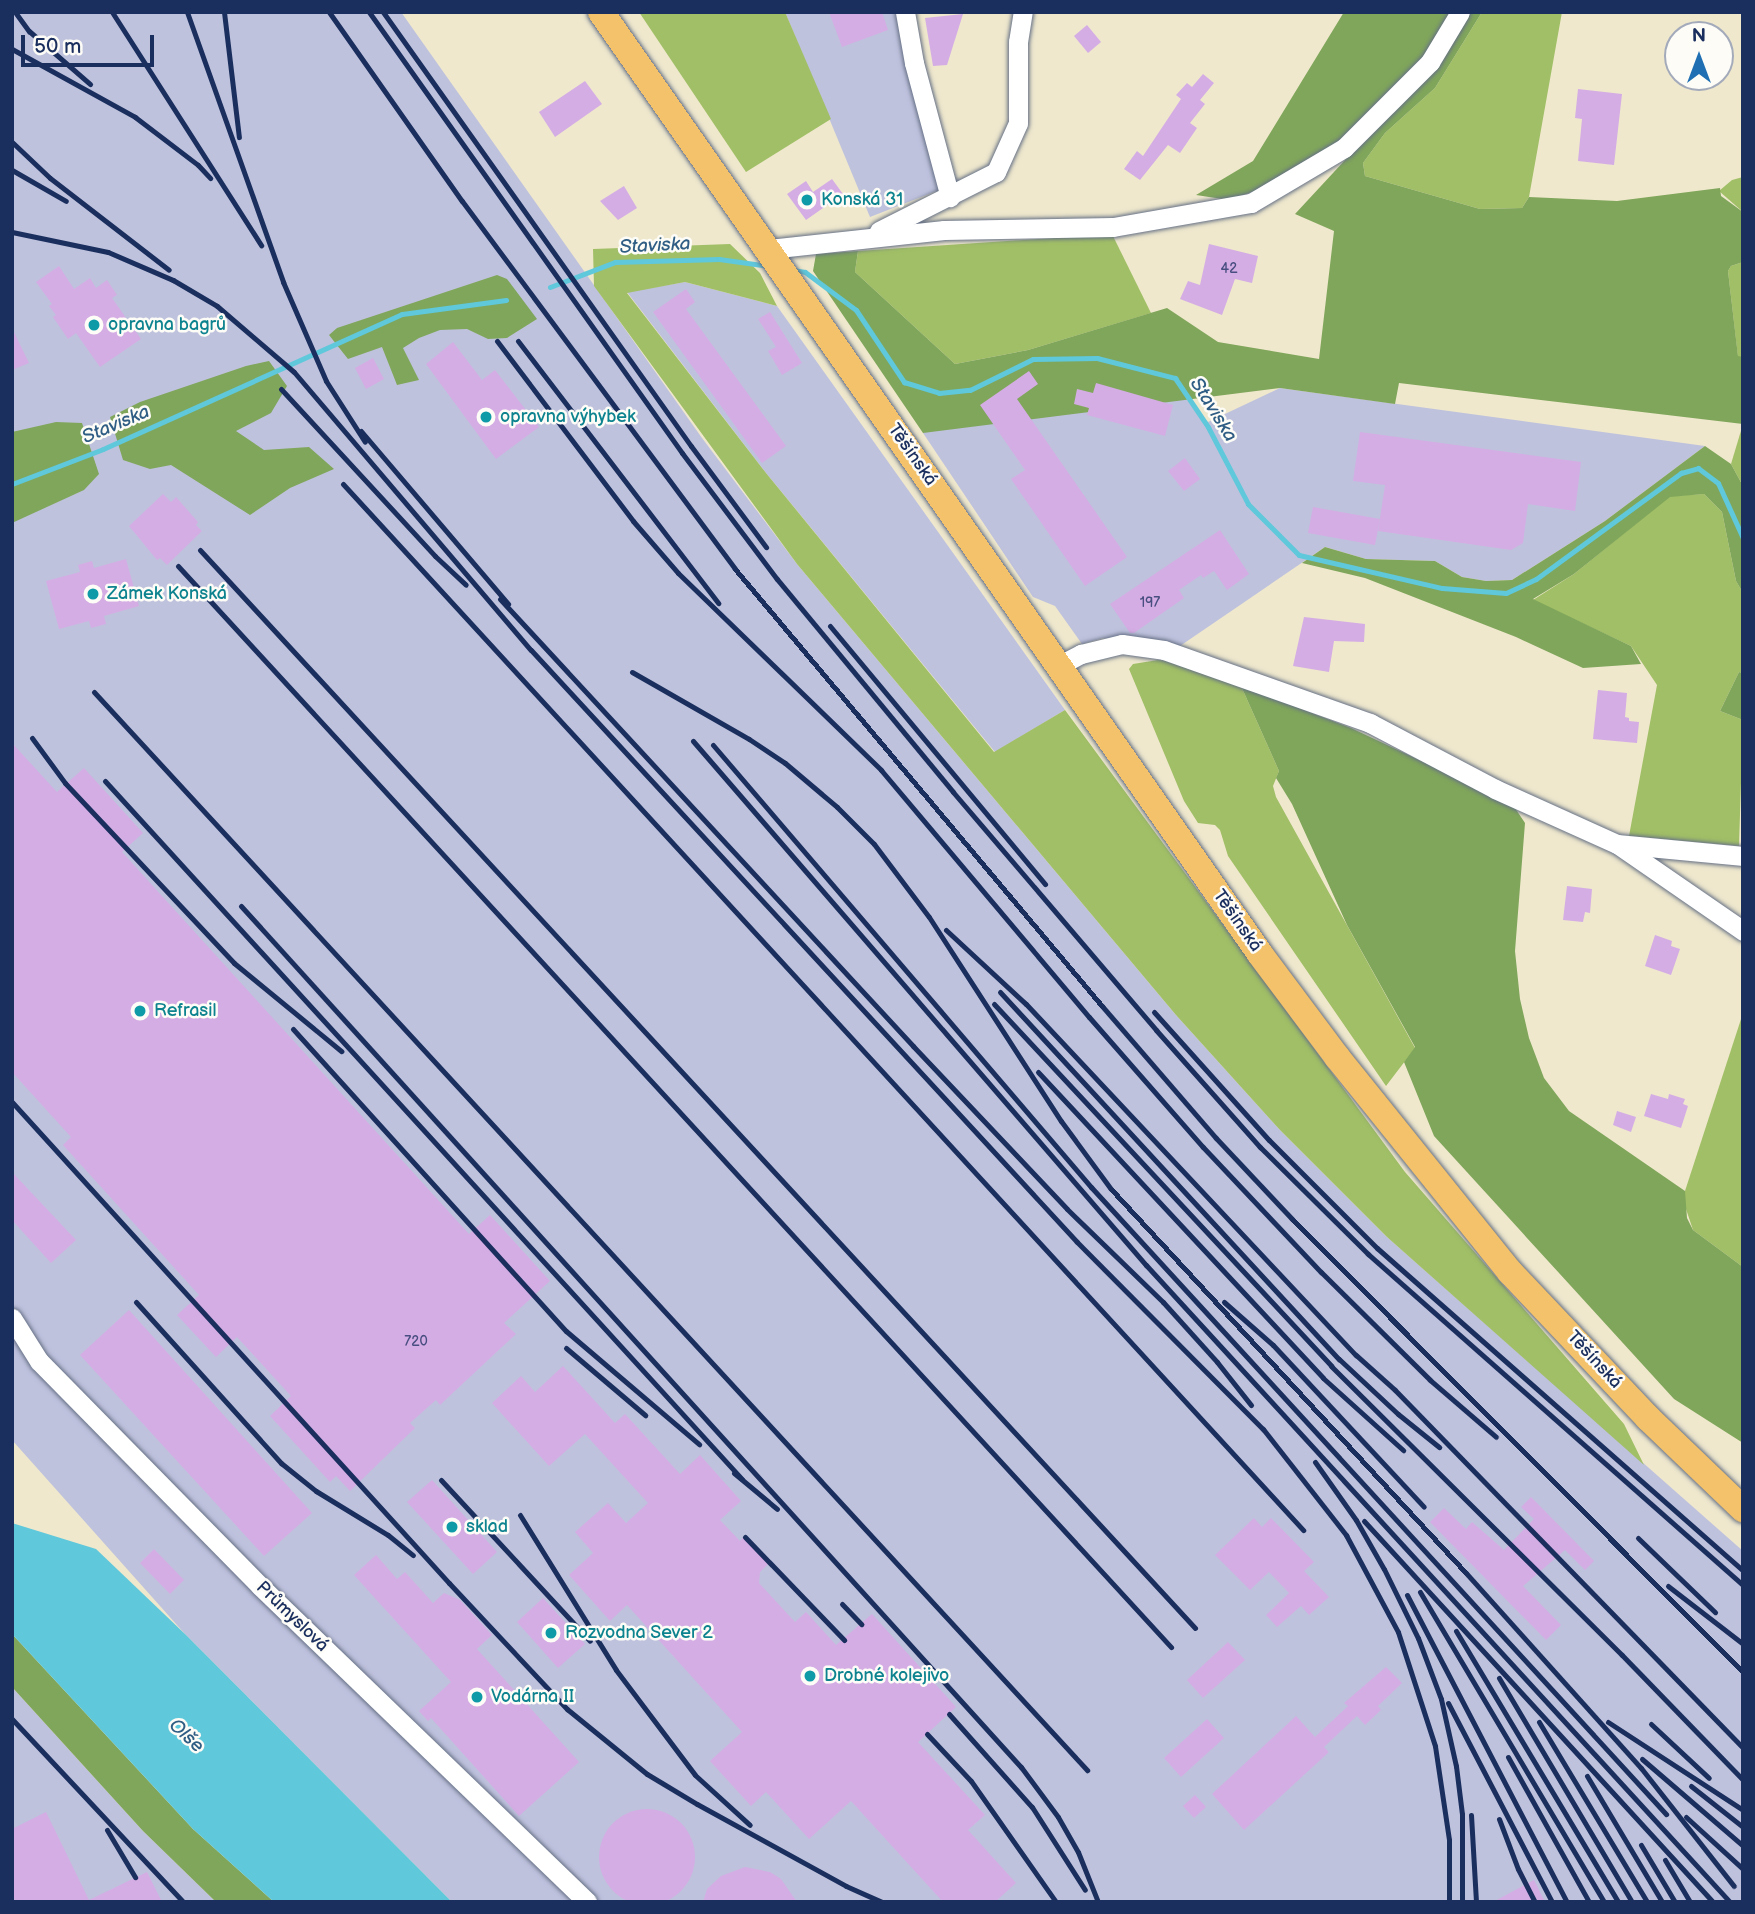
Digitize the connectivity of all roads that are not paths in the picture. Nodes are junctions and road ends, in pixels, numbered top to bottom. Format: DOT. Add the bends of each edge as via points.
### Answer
graph roads {
  1 [pos="601,12"];
  2 [pos="905,12"];
  3 [pos="1023,12"];
  4 [pos="1460,12"];
  5 [pos="950,197"];
  6 [pos="868,236"];
  7 [pos="769,249"];
  8 [pos="1058,666"];
  9 [pos="1617,844"];
  10 [pos="1743,856"];
  11 [pos="1743,931"];
  12 [pos="12,1318"];
  13 [pos="1743,1509"];
  14 [pos="587,1902"];
  1 -- 7 [label="main road, Těšínská"];
  2 -- 5 [label="street"];
  3 -- 5 [label="street" via="1018,41 1018,123 996,173"];
  4 -- 6 [label="street" via="1430,62 1344,148 1251,203 1113,227"];
  5 -- 6 [label="street"];
  6 -- 7 [label="street"];
  7 -- 8 [label="main road, Těšínská"];
  8 -- 9 [label="street" via="1081,654 1122,644 1164,650 1370,723 1495,789"];
  8 -- 13 [label="main road, Těšínská" via="1260,954 1418,1161 1510,1272 1648,1418"];
  9 -- 10 [label="street"];
  9 -- 11 [label="street"];
  12 -- 14 [label="street, Průmyslová" via="39,1361 260,1586"];
}
